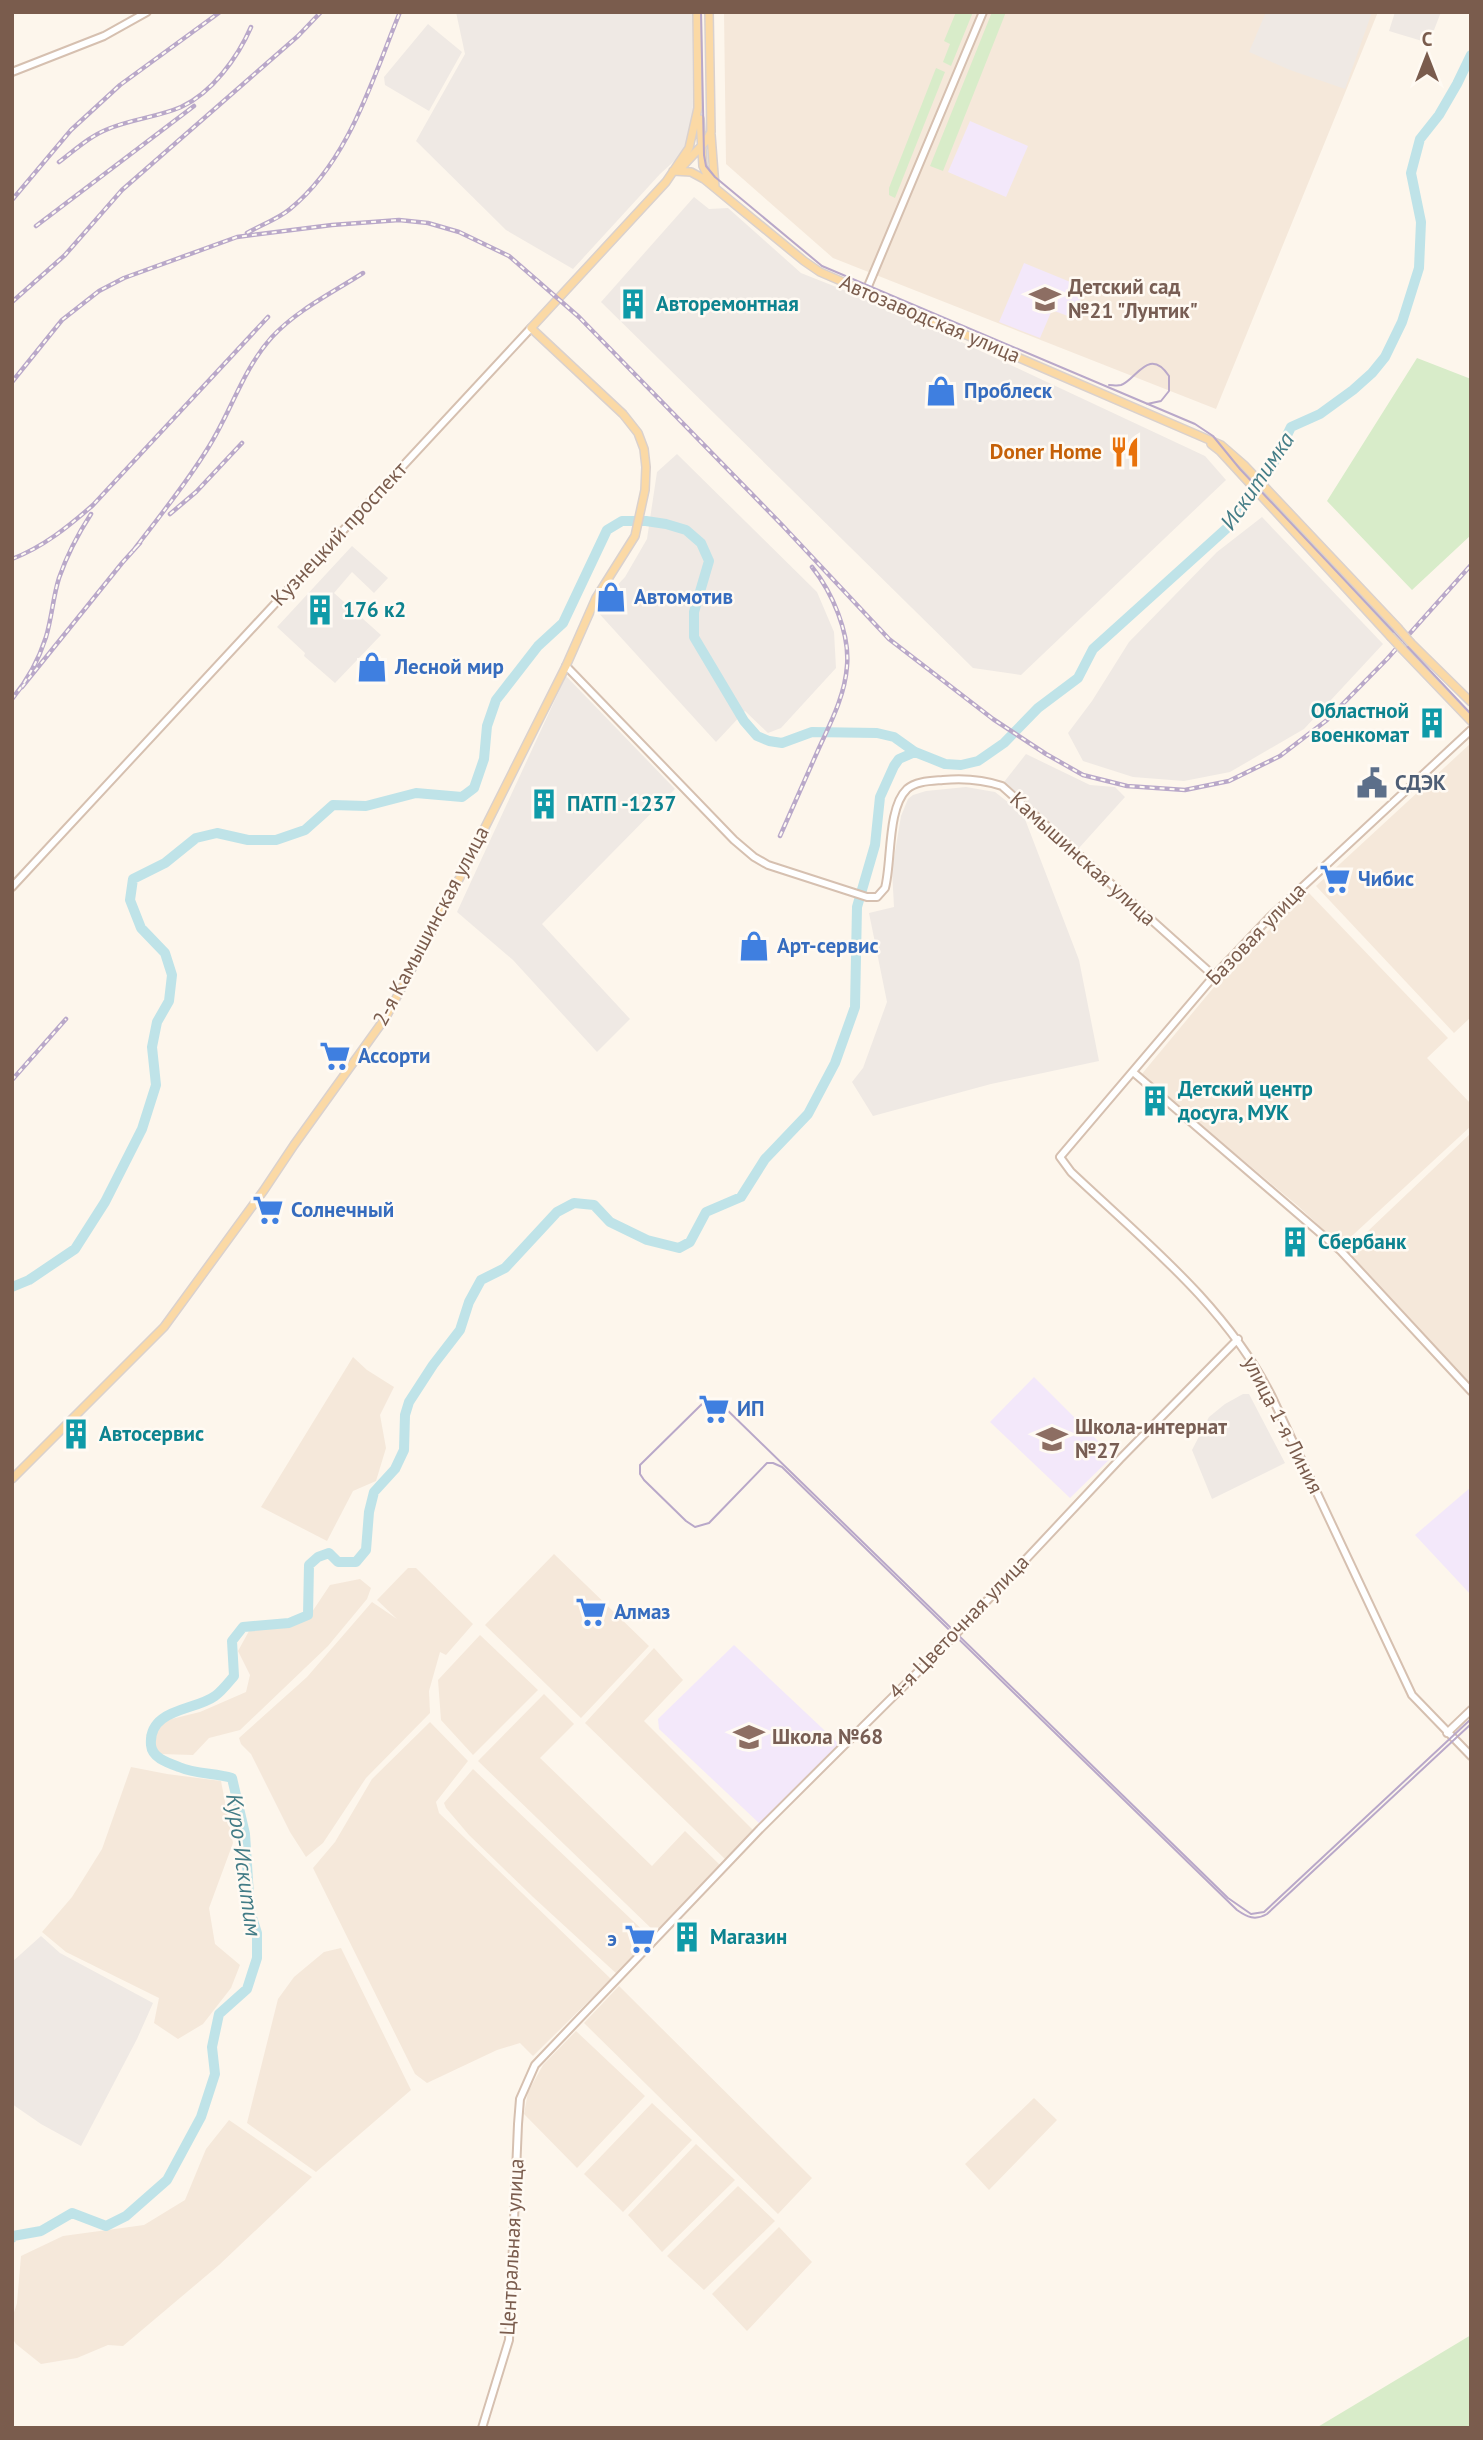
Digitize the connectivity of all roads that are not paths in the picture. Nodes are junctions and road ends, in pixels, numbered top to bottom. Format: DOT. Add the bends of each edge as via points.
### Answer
graph roads {
  1 [pos="147,12"];
  2 [pos="697,12"];
  3 [pos="709,12"];
  4 [pos="983,12"];
  5 [pos="12,72"];
  6 [pos="698,108"];
  7 [pos="711,132"];
  8 [pos="701,147"];
  9 [pos="676,171"];
  10 [pos="714,185"];
  11 [pos="866,291"];
  12 [pos="531,328"];
  13 [pos="1202,437"];
  14 [pos="566,666"];
  15 [pos="1471,702"];
  16 [pos="1471,720"];
  17 [pos="1471,730"];
  18 [pos="12,887"];
  19 [pos="1214,976"];
  20 [pos="1133,1072"];
  21 [pos="1060,1157"];
  22 [pos="1238,1339"];
  23 [pos="1471,1391"];
  24 [pos="12,1479"];
  25 [pos="1471,1710"];
  26 [pos="1447,1733"];
  27 [pos="1471,1756"];
  28 [pos="535,2066"];
  29 [pos="482,2428"];
  1 -- 5 [label="street" via="104,36"];
  2 -- 6 [label="main road, Кузнецкий проспект"];
  3 -- 7 [label="main road"];
  4 -- 11 [label="street"];
  6 -- 8 [label="main road"];
  6 -- 9 [label="main road, Кузнецкий проспект" via="689,148"];
  7 -- 8 [label="main road, Кузнецкий проспект"];
  7 -- 10 [label="main road"];
  8 -- 9 [label="main road, Кузнецкий проспект"];
  8 -- 10 [label="main road" via="705,172"];
  9 -- 10 [label="main road, Автозаводская улица" via="695,173"];
  9 -- 12 [label="main road, Кузнецкий проспект"];
  10 -- 11 [label="main road, Автозаводская улица" via="804,261"];
  11 -- 13 [label="main road, Автозаводская улица"];
  12 -- 14 [label="main road, 2-я Камышинская улица" via="623,414 638,433 646,467 635,536 596,598"];
  12 -- 18 [label="street, Кузнецкий проспект"];
  13 -- 15 [label="main road, Автозаводская улица, bridge" via="1221,445 1244,465"];
  13 -- 16 [label="main road, Автозаводская улица, bridge"];
  14 -- 19 [label="street, Камышинская улица" via="754,857 768,865 867,897 881,895 895,812 906,790 927,781 981,779 1002,786"];
  14 -- 24 [label="main road, 2-я Камышинская улица" via="386,1017 163,1327"];
  17 -- 19 [label="street, Базовая улица" via="1307,881"];
  19 -- 20 [label="street, Базовая улица"];
  20 -- 21 [label="street, Базовая улица"];
  20 -- 23 [label="street" via="1341,1251"];
  21 -- 22 [label="street, улица 1-я Линия" via="1206,1300"];
  22 -- 26 [label="street, улица 1-я Линия" via="1271,1395 1412,1695"];
  22 -- 28 [label="street, 4-я Цветочная улица"];
  25 -- 26 [label="street"];
  26 -- 27 [label="street, улица 1-я Линия"];
  28 -- 29 [label="street, Центральная улица" via="520,2099 509,2340"];
}
